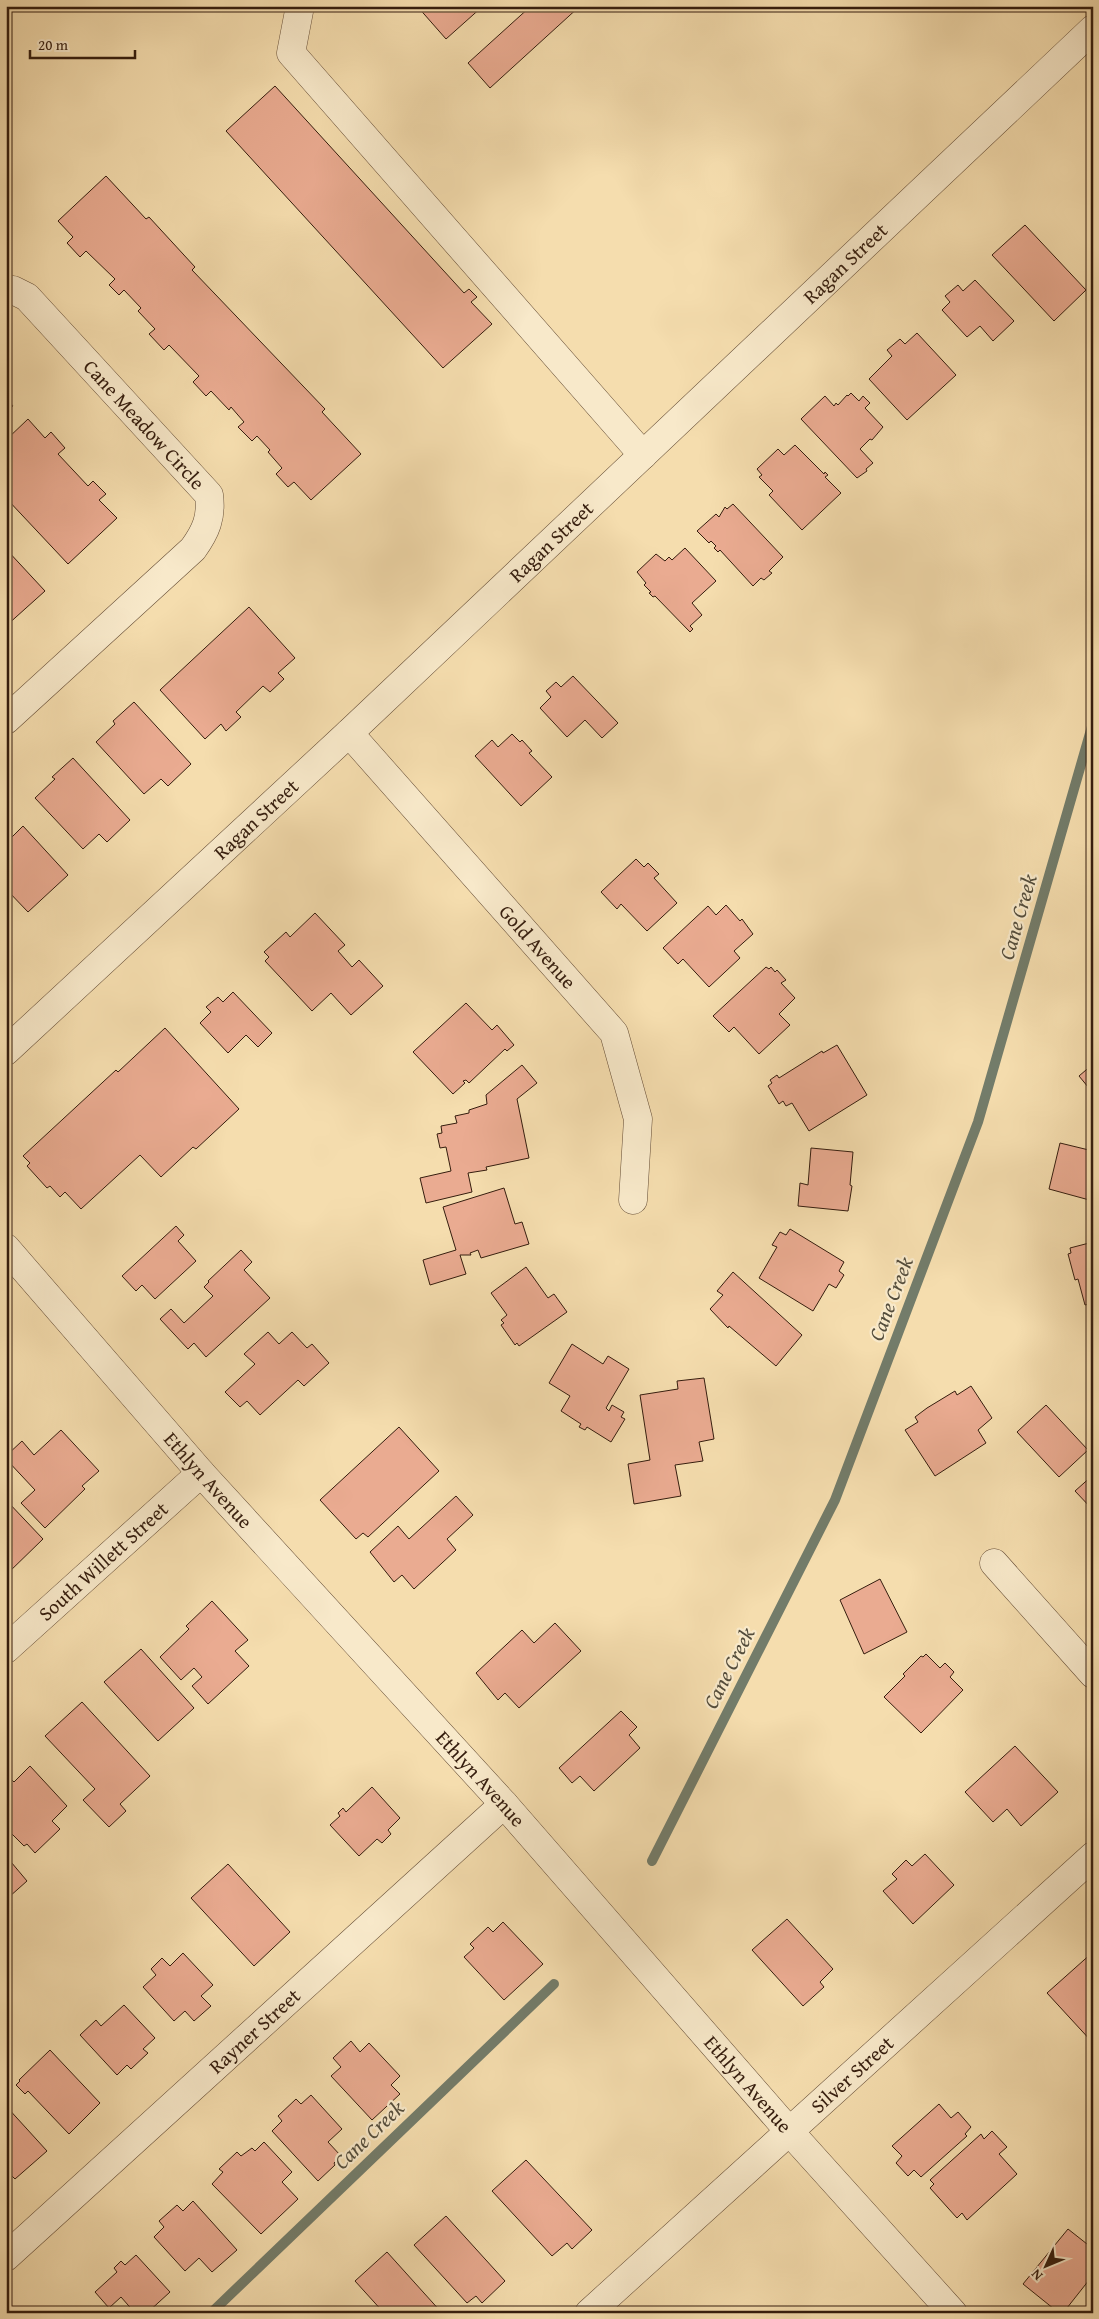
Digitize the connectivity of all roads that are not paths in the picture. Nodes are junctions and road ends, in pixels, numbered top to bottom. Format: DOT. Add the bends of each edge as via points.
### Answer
graph roads {
  1 [pos="300,6"];
  2 [pos="1093,29"];
  3 [pos="6,291"];
  4 [pos="643,455"];
  5 [pos="6,720"];
  6 [pos="349,733"];
  7 [pos="6,1050"];
  8 [pos="633,1200"];
  9 [pos="6,1248"];
  10 [pos="201,1473"];
  11 [pos="994,1564"];
  12 [pos="6,1649"];
  13 [pos="1093,1674"];
  14 [pos="504,1804"];
  15 [pos="1093,1856"];
  16 [pos="789,2131"];
  17 [pos="6,2257"];
  18 [pos="589,2313"];
  19 [pos="952,2313"];
  1 -- 4 [label="street" via="291,53"];
  2 -- 4 [label="street, Ragan Street"];
  3 -- 5 [label="street, Cane Meadow Circle" via="13,290 27,296 209,496 211,510 206,530 193,549"];
  4 -- 6 [label="street, Ragan Street"];
  6 -- 7 [label="street, Ragan Street"];
  6 -- 8 [label="street, Gold Avenue" via="614,1033 638,1119"];
  9 -- 10 [label="street, Ethlyn Avenue"];
  10 -- 12 [label="street, South Willett Street"];
  10 -- 14 [label="street, Ethlyn Avenue"];
  11 -- 13 [label="street"];
  14 -- 16 [label="street, Ethlyn Avenue"];
  14 -- 17 [label="street, Rayner Street"];
  15 -- 16 [label="street, Silver Street"];
  16 -- 18 [label="street, Silver Street"];
  16 -- 19 [label="street, Ethlyn Avenue"];
}
